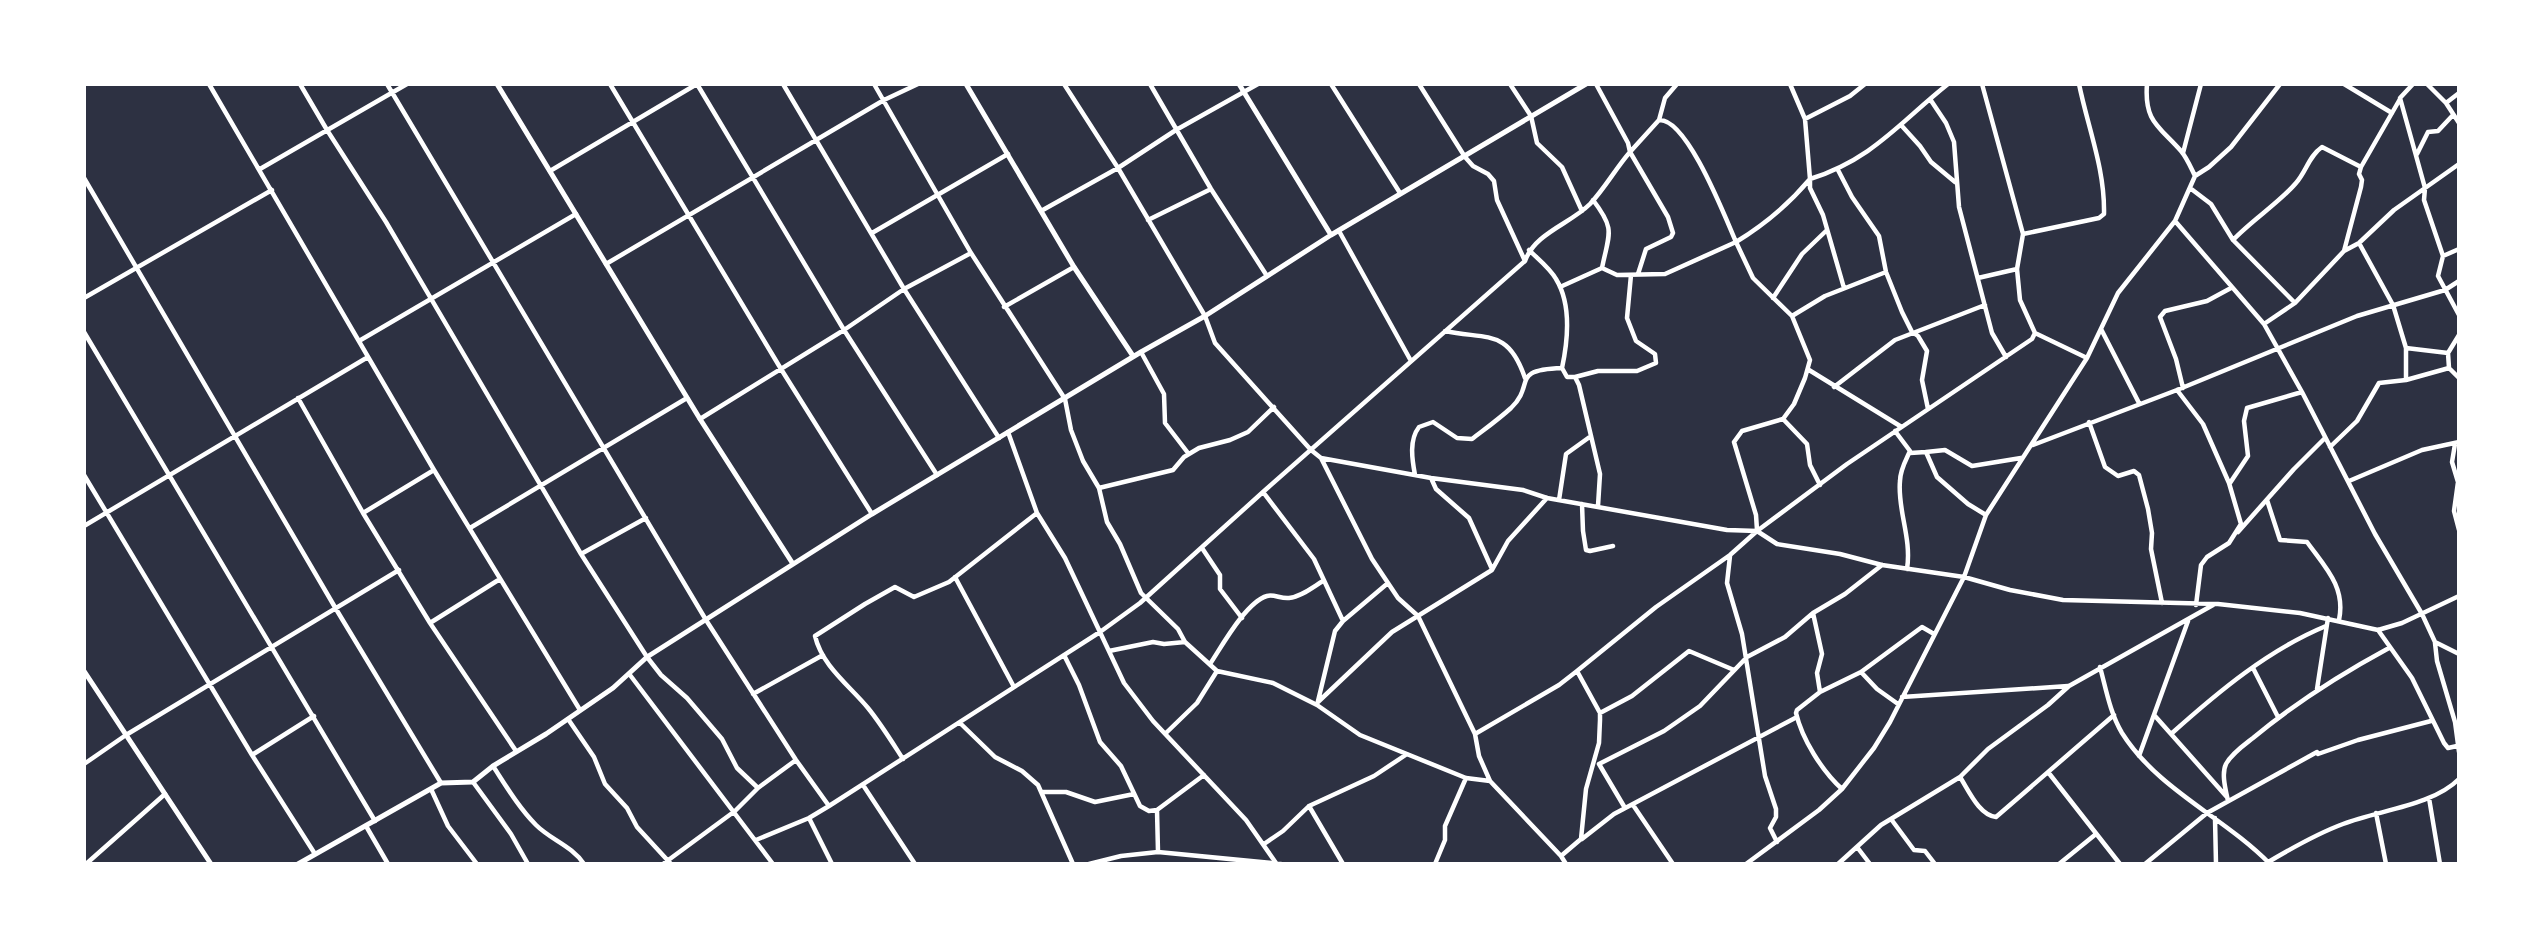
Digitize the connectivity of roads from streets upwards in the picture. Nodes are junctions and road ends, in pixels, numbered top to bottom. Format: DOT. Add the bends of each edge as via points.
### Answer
graph roads {
  1 [pos="209,84"];
  2 [pos="300,84"];
  3 [pos="387,84"];
  4 [pos="407,84"];
  5 [pos="497,84"];
  6 [pos="610,84"];
  7 [pos="697,84"];
  8 [pos="783,84"];
  9 [pos="874,84"];
  10 [pos="918,84"];
  11 [pos="966,84"];
  12 [pos="1064,84"];
  13 [pos="1150,84"];
  14 [pos="1239,84"];
  15 [pos="1258,84"];
  16 [pos="1331,84"];
  17 [pos="1419,84"];
  18 [pos="1510,84"];
  19 [pos="1586,84"];
  20 [pos="1596,84"];
  21 [pos="1677,84"];
  22 [pos="1790,84"];
  23 [pos="1865,84"];
  24 [pos="1948,84"];
  25 [pos="1982,84"];
  26 [pos="2079,84"];
  27 [pos="2147,84"];
  28 [pos="2201,84"];
  29 [pos="2280,84"];
  30 [pos="2344,84"];
  31 [pos="2413,84"];
  32 [pos="2427,84"];
  33 [pos="392,93"];
  34 [pos="1244,93"];
  35 [pos="2459,93"];
  36 [pos="2400,98"];
  37 [pos="1930,99"];
  38 [pos="884,100"];
  39 [pos="2446,103"];
  40 [pos="2392,113"];
  41 [pos="2453,115"];
  42 [pos="1531,116"];
  43 [pos="1805,119"];
  44 [pos="1659,120"];
  45 [pos="634,123"];
  46 [pos="2459,123"];
  47 [pos="1901,125"];
  48 [pos="327,130"];
  49 [pos="1176,130"];
  50 [pos="817,140"];
  51 [pos="1630,152"];
  52 [pos="1008,153"];
  53 [pos="2182,153"];
  54 [pos="2417,155"];
  55 [pos="1465,157"];
  56 [pos="2459,164"];
  57 [pos="2361,167"];
  58 [pos="1118,168"];
  59 [pos="260,169"];
  60 [pos="1838,170"];
  61 [pos="550,171"];
  62 [pos="2195,176"];
  63 [pos="753,177"];
  64 [pos="84,178"];
  65 [pos="1810,179"];
  66 [pos="1956,183"];
  67 [pos="2190,188"];
  68 [pos="2425,188"];
  69 [pos="1211,189"];
  70 [pos="272,190"];
  71 [pos="1400,193"];
  72 [pos="939,195"];
  73 [pos="1593,200"];
  74 [pos="1041,211"];
  75 [pos="1582,211"];
  76 [pos="576,214"];
  77 [pos="689,215"];
  78 [pos="1148,220"];
  79 [pos="2175,221"];
  80 [pos="1828,230"];
  81 [pos="1339,231"];
  82 [pos="872,233"];
  83 [pos="2023,234"];
  84 [pos="1331,235"];
  85 [pos="2233,240"];
  86 [pos="1736,242"];
  87 [pos="2359,243"];
  88 [pos="2459,249"];
  89 [pos="1529,250"];
  90 [pos="2344,251"];
  91 [pos="971,253"];
  92 [pos="2442,256"];
  93 [pos="1525,261"];
  94 [pos="494,262"];
  95 [pos="606,264"];
  96 [pos="1073,267"];
  97 [pos="136,268"];
  98 [pos="1601,268"];
  99 [pos="2017,269"];
  100 [pos="1886,272"];
  101 [pos="1638,274"];
  102 [pos="1631,275"];
  103 [pos="1266,276"];
  104 [pos="1978,278"];
  105 [pos="2459,281"];
  106 [pos="1560,287"];
  107 [pos="2231,288"];
  108 [pos="904,289"];
  109 [pos="1844,289"];
  110 [pos="2445,290"];
  111 [pos="84,298"];
  112 [pos="1773,298"];
  113 [pos="432,299"];
  114 [pos="2295,303"];
  115 [pos="1985,304"];
  116 [pos="2393,305"];
  117 [pos="1004,307"];
  118 [pos="2459,315"];
  119 [pos="1205,316"];
  120 [pos="1792,316"];
  121 [pos="2264,324"];
  122 [pos="2101,328"];
  123 [pos="845,330"];
  124 [pos="1445,331"];
  125 [pos="84,332"];
  126 [pos="1912,332"];
  127 [pos="2035,334"];
  128 [pos="2459,335"];
  129 [pos="359,341"];
  130 [pos="2406,348"];
  131 [pos="2277,349"];
  132 [pos="1141,352"];
  133 [pos="2448,353"];
  134 [pos="1133,356"];
  135 [pos="368,357"];
  136 [pos="2006,357"];
  137 [pos="2087,358"];
  138 [pos="1411,361"];
  139 [pos="1562,368"];
  140 [pos="2449,368"];
  141 [pos="781,369"];
  142 [pos="1809,370"];
  143 [pos="1575,377"];
  144 [pos="1525,378"];
  145 [pos="2459,378"];
  146 [pos="2406,380"];
  147 [pos="1835,387"];
  148 [pos="2180,389"];
  149 [pos="2302,392"];
  150 [pos="298,398"];
  151 [pos="687,398"];
  152 [pos="1065,399"];
  153 [pos="2139,403"];
  154 [pos="1275,407"];
  155 [pos="1928,409"];
  156 [pos="700,419"];
  157 [pos="1783,419"];
  158 [pos="2089,422"];
  159 [pos="1900,426"];
  160 [pos="1895,431"];
  161 [pos="1008,432"];
  162 [pos="234,436"];
  163 [pos="1591,436"];
  164 [pos="999,438"];
  165 [pos="2325,438"];
  166 [pos="2457,443"];
  167 [pos="2032,445"];
  168 [pos="2330,447"];
  169 [pos="604,448"];
  170 [pos="1311,450"];
  171 [pos="1926,452"];
  172 [pos="1188,453"];
  173 [pos="1910,453"];
  174 [pos="1321,458"];
  175 [pos="2021,458"];
  176 [pos="434,470"];
  177 [pos="169,474"];
  178 [pos="84,475"];
  179 [pos="937,475"];
  180 [pos="1415,475"];
  181 [pos="1431,478"];
  182 [pos="2349,481"];
  183 [pos="2229,483"];
  184 [pos="1820,485"];
  185 [pos="540,486"];
  186 [pos="1099,488"];
  187 [pos="1263,492"];
  188 [pos="1547,498"];
  189 [pos="1559,500"];
  190 [pos="2267,500"];
  191 [pos="1582,504"];
  192 [pos="1598,506"];
  193 [pos="107,512"];
  194 [pos="363,513"];
  195 [pos="1037,513"];
  196 [pos="872,514"];
  197 [pos="1986,515"];
  198 [pos="646,518"];
  199 [pos="84,526"];
  200 [pos="470,528"];
  201 [pos="2459,530"];
  202 [pos="1757,531"];
  203 [pos="2229,543"];
  204 [pos="1613,546"];
  205 [pos="1202,548"];
  206 [pos="581,554"];
  207 [pos="1730,555"];
  208 [pos="793,564"];
  209 [pos="1882,565"];
  210 [pos="1907,569"];
  211 [pos="399,570"];
  212 [pos="1492,570"];
  213 [pos="955,577"];
  214 [pos="1964,577"];
  215 [pos="500,578"];
  216 [pos="1323,581"];
  217 [pos="1388,583"];
  218 [pos="2459,596"];
  219 [pos="1146,598"];
  220 [pos="2162,603"];
  221 [pos="2214,604"];
  222 [pos="2196,605"];
  223 [pos="336,609"];
  224 [pos="1813,613"];
  225 [pos="2422,614"];
  226 [pos="1419,616"];
  227 [pos="1242,618"];
  228 [pos="2328,618"];
  229 [pos="706,620"];
  230 [pos="2189,620"];
  231 [pos="2339,620"];
  232 [pos="1343,621"];
  233 [pos="430,623"];
  234 [pos="2326,626"];
  235 [pos="2378,630"];
  236 [pos="1100,632"];
  237 [pos="1934,634"];
  238 [pos="1185,642"];
  239 [pos="2435,642"];
  240 [pos="273,647"];
  241 [pos="2389,648"];
  242 [pos="1109,651"];
  243 [pos="2459,654"];
  244 [pos="823,655"];
  245 [pos="1063,655"];
  246 [pos="647,657"];
  247 [pos="1747,657"];
  248 [pos="1210,664"];
  249 [pos="2100,667"];
  250 [pos="2253,668"];
  251 [pos="1734,670"];
  252 [pos="84,671"];
  253 [pos="1217,671"];
  254 [pos="1577,671"];
  255 [pos="1861,672"];
  256 [pos="630,675"];
  257 [pos="210,685"];
  258 [pos="2069,686"];
  259 [pos="1014,687"];
  260 [pos="2317,690"];
  261 [pos="1820,692"];
  262 [pos="753,694"];
  263 [pos="1902,696"];
  264 [pos="1318,703"];
  265 [pos="1898,704"];
  266 [pos="580,710"];
  267 [pos="1600,713"];
  268 [pos="2114,715"];
  269 [pos="314,716"];
  270 [pos="2155,716"];
  271 [pos="1797,717"];
  272 [pos="2278,717"];
  273 [pos="568,719"];
  274 [pos="2431,721"];
  275 [pos="960,723"];
  276 [pos="1166,733"];
  277 [pos="1475,734"];
  278 [pos="2171,734"];
  279 [pos="126,735"];
  280 [pos="1759,736"];
  281 [pos="2458,749"];
  282 [pos="516,751"];
  283 [pos="1408,754"];
  284 [pos="252,755"];
  285 [pos="1595,757"];
  286 [pos="2139,757"];
  287 [pos="903,759"];
  288 [pos="796,760"];
  289 [pos="84,764"];
  290 [pos="1599,764"];
  291 [pos="493,766"];
  292 [pos="2048,772"];
  293 [pos="1204,775"];
  294 [pos="1960,777"];
  295 [pos="1466,778"];
  296 [pos="2459,779"];
  297 [pos="1490,781"];
  298 [pos="473,782"];
  299 [pos="441,783"];
  300 [pos="863,785"];
  301 [pos="758,788"];
  302 [pos="431,789"];
  303 [pos="1842,789"];
  304 [pos="1042,792"];
  305 [pos="164,794"];
  306 [pos="1134,794"];
  307 [pos="2429,798"];
  308 [pos="2228,799"];
  309 [pos="1633,805"];
  310 [pos="829,806"];
  311 [pos="1309,806"];
  312 [pos="1625,808"];
  313 [pos="1157,810"];
  314 [pos="735,811"];
  315 [pos="2207,813"];
  316 [pos="2376,813"];
  317 [pos="809,818"];
  318 [pos="2215,818"];
  319 [pos="1891,819"];
  320 [pos="375,821"];
  321 [pos="366,826"];
  322 [pos="2096,834"];
  323 [pos="1581,839"];
  324 [pos="756,840"];
  325 [pos="1776,842"];
  326 [pos="1264,844"];
  327 [pos="1857,848"];
  328 [pos="1158,852"];
  329 [pos="315,854"];
  330 [pos="1561,856"];
  331 [pos="667,863"];
  332 [pos="1278,863"];
  333 [pos="2268,863"];
  334 [pos="86,864"];
  335 [pos="211,864"];
  336 [pos="298,864"];
  337 [pos="388,864"];
  338 [pos="477,864"];
  339 [pos="528,864"];
  340 [pos="584,864"];
  341 [pos="773,864"];
  342 [pos="832,864"];
  343 [pos="915,864"];
  344 [pos="1073,864"];
  345 [pos="1089,864"];
  346 [pos="1343,864"];
  347 [pos="1435,864"];
  348 [pos="1566,864"];
  349 [pos="1674,864"];
  350 [pos="1746,864"];
  351 [pos="1838,864"];
  352 [pos="1870,864"];
  353 [pos="1935,864"];
  354 [pos="2059,864"];
  355 [pos="2120,864"];
  356 [pos="2145,864"];
  357 [pos="2216,864"];
  358 [pos="2386,864"];
  359 [pos="2440,864"];
  1 -- 59 [label="street"];
  2 -- 48 [label="street"];
  3 -- 33 [label="street"];
  4 -- 33 [label="street"];
  5 -- 61 [label="street"];
  6 -- 45 [label="street"];
  7 -- 45 [label="street"];
  7 -- 63 [label="street"];
  8 -- 50 [label="street"];
  9 -- 38 [label="street"];
  10 -- 38 [label="street"];
  11 -- 52 [label="street"];
  12 -- 58 [label="street"];
  13 -- 49 [label="street"];
  14 -- 34 [label="street"];
  15 -- 34 [label="street"];
  16 -- 71 [label="street"];
  17 -- 55 [label="street"];
  18 -- 42 [label="street"];
  19 -- 42 [label="street"];
  20 -- 51 [label="street"];
  21 -- 44 [label="street" via="1665,98"];
  22 -- 43 [label="street"];
  23 -- 43 [label="street"];
  24 -- 37 [label="street"];
  25 -- 83 [label="street"];
  26 -- 83 [label="street" via="2101,164 2104,214"];
  27 -- 53 [label="street" via="2149,115"];
  28 -- 53 [label="street"];
  29 -- 62 [label="street" via="2231,147"];
  30 -- 40 [label="street"];
  31 -- 36 [label="street"];
  32 -- 39 [label="street"];
  33 -- 48 [label="street"];
  33 -- 94 [label="street"];
  34 -- 49 [label="street"];
  34 -- 84 [label="street"];
  35 -- 39 [label="street"];
  36 -- 40 [label="street"];
  36 -- 54 [label="street"];
  37 -- 47 [label="street"];
  37 -- 66 [label="street" via="1954,142"];
  38 -- 50 [label="street"];
  38 -- 72 [label="street"];
  39 -- 41 [label="street"];
  40 -- 57 [label="street"];
  41 -- 46 [label="street"];
  41 -- 54 [label="street" via="2438,131 2428,132"];
  42 -- 55 [label="street"];
  42 -- 75 [label="street" via="1537,143 1562,167"];
  43 -- 65 [label="street"];
  44 -- 51 [label="street"];
  44 -- 86 [label="street" via="1673,123 1692,147"];
  45 -- 61 [label="street"];
  45 -- 77 [label="street"];
  47 -- 60 [label="street"];
  47 -- 66 [label="street" via="1931,162"];
  48 -- 59 [label="street"];
  48 -- 113 [label="street"];
  49 -- 58 [label="street"];
  49 -- 69 [label="street"];
  50 -- 63 [label="street"];
  50 -- 82 [label="street"];
  51 -- 73 [label="street"];
  51 -- 101 [label="street" via="1674,233 1646,249"];
  52 -- 72 [label="street"];
  52 -- 74 [label="street"];
  53 -- 62 [label="street"];
  54 -- 68 [label="street"];
  55 -- 71 [label="street"];
  55 -- 93 [label="street" via="1494,181 1497,200"];
  56 -- 68 [label="street"];
  57 -- 85 [label="street" via="2322,147 2295,185"];
  57 -- 90 [label="street" via="2361,187"];
  58 -- 74 [label="street"];
  58 -- 78 [label="street"];
  59 -- 70 [label="street"];
  60 -- 65 [label="street"];
  60 -- 100 [label="street" via="1879,236"];
  61 -- 76 [label="street"];
  62 -- 67 [label="street"];
  63 -- 77 [label="street"];
  63 -- 123 [label="street"];
  64 -- 97 [label="street"];
  65 -- 80 [label="street"];
  65 -- 86 [label="street" via="1798,194"];
  66 -- 104 [label="street"];
  67 -- 79 [label="street"];
  67 -- 85 [label="street" via="2211,204"];
  68 -- 87 [label="street"];
  68 -- 92 [label="street" via="2424,200"];
  69 -- 78 [label="street"];
  69 -- 103 [label="street"];
  70 -- 97 [label="street"];
  70 -- 129 [label="street"];
  71 -- 81 [label="street"];
  72 -- 82 [label="street"];
  72 -- 91 [label="street"];
  73 -- 75 [label="street"];
  73 -- 98 [label="street" via="1610,227"];
  74 -- 96 [label="street"];
  75 -- 89 [label="street"];
  76 -- 94 [label="street"];
  76 -- 95 [label="street"];
  77 -- 95 [label="street"];
  77 -- 141 [label="street"];
  78 -- 119 [label="street"];
  79 -- 107 [label="street"];
  79 -- 122 [label="street" via="2118,293"];
  80 -- 109 [label="street"];
  80 -- 112 [label="street" via="1802,254"];
  81 -- 84 [label="street"];
  81 -- 138 [label="street"];
  82 -- 108 [label="street"];
  83 -- 99 [label="street"];
  84 -- 103 [label="street"];
  85 -- 114 [label="street"];
  86 -- 101 [label="street" via="1665,274"];
  86 -- 112 [label="street" via="1753,278"];
  87 -- 90 [label="street"];
  87 -- 116 [label="street"];
  88 -- 92 [label="street"];
  89 -- 93 [label="street"];
  89 -- 106 [label="street"];
  90 -- 114 [label="street"];
  91 -- 108 [label="street"];
  91 -- 117 [label="street"];
  92 -- 110 [label="street" via="2438,276"];
  93 -- 124 [label="street"];
  94 -- 113 [label="street"];
  94 -- 169 [label="street"];
  95 -- 151 [label="street"];
  96 -- 117 [label="street"];
  96 -- 134 [label="street"];
  97 -- 111 [label="street"];
  97 -- 162 [label="street"];
  98 -- 102 [label="street"];
  98 -- 106 [label="street"];
  99 -- 104 [label="street"];
  99 -- 127 [label="street" via="2020,300"];
  100 -- 109 [label="street"];
  100 -- 126 [label="street"];
  101 -- 102 [label="street"];
  102 -- 143 [label="street" via="1627,318 1636,341 1655,354 1656,363 1637,371 1598,371"];
  103 -- 119 [label="street"];
  104 -- 115 [label="street"];
  105 -- 110 [label="street"];
  106 -- 139 [label="street" via="1568,327"];
  107 -- 121 [label="street"];
  107 -- 148 [label="street" via="2207,301 2165,311 2160,317 2176,359"];
  108 -- 123 [label="street"];
  108 -- 164 [label="street"];
  109 -- 120 [label="street"];
  110 -- 116 [label="street"];
  110 -- 118 [label="street"];
  112 -- 120 [label="street"];
  113 -- 129 [label="street"];
  113 -- 185 [label="street"];
  114 -- 121 [label="street"];
  115 -- 126 [label="street"];
  115 -- 136 [label="street" via="1992,332"];
  116 -- 130 [label="street"];
  116 -- 131 [label="street"];
  117 -- 152 [label="street"];
  119 -- 132 [label="street"];
  119 -- 154 [label="street" via="1218,347"];
  120 -- 142 [label="street" via="1807,349"];
  121 -- 131 [label="street"];
  122 -- 137 [label="street"];
  122 -- 153 [label="street"];
  123 -- 141 [label="street"];
  123 -- 179 [label="street"];
  124 -- 138 [label="street"];
  124 -- 144 [label="street" via="1492,337 1514,352"];
  125 -- 177 [label="street"];
  126 -- 147 [label="street"];
  126 -- 155 [label="street" via="1927,351 1922,380"];
  127 -- 136 [label="street"];
  127 -- 137 [label="street"];
  128 -- 133 [label="street"];
  129 -- 135 [label="street"];
  130 -- 133 [label="street"];
  130 -- 146 [label="street"];
  131 -- 148 [label="street"];
  131 -- 149 [label="street"];
  132 -- 134 [label="street"];
  132 -- 172 [label="street" via="1164,394 1165,423"];
  133 -- 140 [label="street"];
  134 -- 152 [label="street"];
  135 -- 150 [label="street"];
  135 -- 176 [label="street"];
  136 -- 155 [label="street"];
  137 -- 167 [label="street"];
  138 -- 170 [label="street"];
  139 -- 143 [label="street" via="1567,377"];
  139 -- 144 [label="street" via="1542,369"];
  140 -- 145 [label="street"];
  140 -- 146 [label="street"];
  141 -- 156 [label="street"];
  141 -- 196 [label="street"];
  142 -- 147 [label="street"];
  142 -- 157 [label="street"];
  143 -- 163 [label="street"];
  144 -- 180 [label="street" via="1514,406 1472,439 1457,438 1433,422 1419,427 1413,440"];
  146 -- 168 [label="street" via="2379,383 2357,421"];
  147 -- 159 [label="street"];
  148 -- 153 [label="street"];
  148 -- 183 [label="street" via="2203,424"];
  149 -- 165 [label="street"];
  149 -- 183 [label="street" via="2247,408 2248,456"];
  150 -- 162 [label="street"];
  150 -- 194 [label="street"];
  151 -- 156 [label="street"];
  151 -- 169 [label="street"];
  152 -- 161 [label="street"];
  152 -- 186 [label="street" via="1071,430"];
  153 -- 158 [label="street"];
  154 -- 170 [label="street"];
  154 -- 172 [label="street" via="1248,432"];
  155 -- 159 [label="street"];
  156 -- 208 [label="street"];
  157 -- 184 [label="street" via="1807,444"];
  157 -- 202 [label="street" via="1742,431 1734,442"];
  158 -- 167 [label="street"];
  158 -- 220 [label="street" via="2105,467 2118,477 2134,471 2139,475"];
  159 -- 160 [label="street"];
  160 -- 173 [label="street"];
  160 -- 184 [label="street"];
  161 -- 164 [label="street"];
  161 -- 195 [label="street"];
  162 -- 177 [label="street"];
  162 -- 223 [label="street"];
  163 -- 189 [label="street" via="1566,454"];
  163 -- 192 [label="street" via="1600,474"];
  164 -- 179 [label="street"];
  165 -- 168 [label="street"];
  165 -- 190 [label="street"];
  166 -- 182 [label="street" via="2422,450"];
  166 -- 201 [label="street" via="2452,462 2458,482 2454,511"];
  167 -- 175 [label="street"];
  168 -- 182 [label="street"];
  169 -- 185 [label="street"];
  169 -- 198 [label="street"];
  170 -- 174 [label="street"];
  170 -- 187 [label="street"];
  171 -- 173 [label="street"];
  171 -- 175 [label="street" via="1945,450 1972,466"];
  171 -- 197 [label="street" via="1937,477"];
  172 -- 186 [label="street" via="1173,470"];
  173 -- 210 [label="street" via="1899,483"];
  174 -- 180 [label="street"];
  174 -- 217 [label="street"];
  175 -- 197 [label="street"];
  176 -- 194 [label="street"];
  176 -- 200 [label="street"];
  177 -- 193 [label="street"];
  177 -- 240 [label="street"];
  178 -- 193 [label="street"];
  179 -- 196 [label="street"];
  180 -- 181 [label="street"];
  181 -- 188 [label="street" via="1523,490"];
  181 -- 212 [label="street" via="1436,489 1469,518"];
  182 -- 225 [label="street"];
  183 -- 203 [label="street" via="2241,524"];
  184 -- 202 [label="street"];
  185 -- 200 [label="street"];
  185 -- 206 [label="street"];
  186 -- 219 [label="street" via="1107,522"];
  187 -- 205 [label="street"];
  187 -- 216 [label="street" via="1314,559"];
  188 -- 189 [label="street"];
  188 -- 212 [label="street" via="1508,541"];
  189 -- 191 [label="street"];
  190 -- 203 [label="street"];
  190 -- 231 [label="street" via="2280,540 2307,542 2340,592"];
  191 -- 192 [label="street"];
  191 -- 204 [label="street" via="1586,550"];
  192 -- 202 [label="street" via="1727,530"];
  193 -- 199 [label="street"];
  193 -- 257 [label="street"];
  194 -- 211 [label="street"];
  195 -- 213 [label="street"];
  195 -- 236 [label="street" via="1065,558"];
  196 -- 208 [label="street"];
  197 -- 214 [label="street"];
  198 -- 206 [label="street"];
  198 -- 229 [label="street"];
  200 -- 215 [label="street"];
  202 -- 207 [label="street"];
  202 -- 209 [label="street" via="1777,544"];
  203 -- 222 [label="street" via="2201,565"];
  205 -- 219 [label="street"];
  205 -- 227 [label="street" via="1220,575 1220,589"];
  206 -- 246 [label="street"];
  207 -- 247 [label="street" via="1727,583"];
  207 -- 254 [label="street"];
  208 -- 229 [label="street"];
  209 -- 210 [label="street"];
  209 -- 224 [label="street"];
  210 -- 214 [label="street"];
  211 -- 223 [label="street"];
  211 -- 233 [label="street"];
  212 -- 226 [label="street"];
  213 -- 244 [label="street" via="921,595 911,597 898,587 865,604 817,634"];
  213 -- 259 [label="street"];
  214 -- 220 [label="street" via="2063,600"];
  214 -- 237 [label="street"];
  215 -- 233 [label="street"];
  215 -- 266 [label="street"];
  216 -- 227 [label="street" via="1293,598 1268,596"];
  216 -- 232 [label="street"];
  217 -- 226 [label="street"];
  217 -- 232 [label="street"];
  218 -- 225 [label="street"];
  219 -- 236 [label="street"];
  219 -- 238 [label="street"];
  220 -- 222 [label="street"];
  221 -- 222 [label="street"];
  221 -- 228 [label="street"];
  221 -- 230 [label="street"];
  223 -- 240 [label="street"];
  223 -- 299 [label="street"];
  224 -- 247 [label="street" via="1785,637"];
  224 -- 261 [label="street" via="1822,654 1817,673"];
  225 -- 235 [label="street"];
  225 -- 239 [label="street"];
  226 -- 264 [label="street" via="1392,632"];
  226 -- 277 [label="street"];
  227 -- 248 [label="street"];
  228 -- 231 [label="street"];
  228 -- 234 [label="street"];
  229 -- 246 [label="street"];
  229 -- 262 [label="street"];
  230 -- 249 [label="street"];
  230 -- 270 [label="street"];
  231 -- 235 [label="street"];
  232 -- 264 [label="street" via="1335,631"];
  233 -- 282 [label="street"];
  234 -- 250 [label="street"];
  234 -- 260 [label="street"];
  235 -- 241 [label="street"];
  236 -- 242 [label="street"];
  236 -- 245 [label="street"];
  237 -- 255 [label="street" via="1922,627"];
  237 -- 263 [label="street"];
  238 -- 242 [label="street" via="1153,642"];
  238 -- 248 [label="street"];
  239 -- 243 [label="street"];
  239 -- 281 [label="street"];
  240 -- 257 [label="street"];
  240 -- 269 [label="street"];
  241 -- 260 [label="street"];
  241 -- 274 [label="street" via="2412,678"];
  242 -- 276 [label="street" via="1124,683"];
  244 -- 262 [label="street"];
  244 -- 287 [label="street" via="879,722"];
  245 -- 259 [label="street"];
  245 -- 306 [label="street" via="1095,733 1118,760"];
  246 -- 256 [label="street"];
  246 -- 301 [label="street" via="722,739 737,768"];
  247 -- 251 [label="street"];
  247 -- 280 [label="street"];
  248 -- 253 [label="street"];
  249 -- 258 [label="street"];
  249 -- 268 [label="street"];
  250 -- 272 [label="street"];
  250 -- 278 [label="street"];
  251 -- 267 [label="street" via="1689,651 1632,696"];
  251 -- 290 [label="street" via="1700,706 1664,732"];
  252 -- 279 [label="street"];
  253 -- 264 [label="street" via="1272,683"];
  253 -- 276 [label="street" via="1198,703"];
  254 -- 267 [label="street"];
  254 -- 277 [label="street"];
  255 -- 261 [label="street"];
  255 -- 265 [label="street"];
  256 -- 266 [label="street"];
  256 -- 314 [label="street"];
  257 -- 279 [label="street"];
  257 -- 284 [label="street"];
  258 -- 263 [label="street"];
  258 -- 294 [label="street"];
  259 -- 275 [label="street"];
  260 -- 272 [label="street"];
  261 -- 271 [label="street" via="1797,710"];
  262 -- 288 [label="street"];
  263 -- 265 [label="street"];
  264 -- 283 [label="street" via="1360,735"];
  265 -- 303 [label="street" via="1874,748"];
  266 -- 273 [label="street"];
  267 -- 285 [label="street"];
  268 -- 286 [label="street"];
  268 -- 292 [label="street"];
  269 -- 284 [label="street"];
  269 -- 320 [label="street"];
  270 -- 278 [label="street"];
  270 -- 286 [label="street"];
  271 -- 280 [label="street"];
  271 -- 303 [label="street" via="1823,770"];
  272 -- 308 [label="street" via="2226,764"];
  273 -- 282 [label="street"];
  273 -- 331 [label="street" via="594,757 605,784"];
  274 -- 281 [label="street" via="2448,748"];
  274 -- 308 [label="street" via="2317,752"];
  275 -- 287 [label="street"];
  275 -- 304 [label="street"];
  276 -- 293 [label="street"];
  277 -- 297 [label="street"];
  278 -- 308 [label="street"];
  279 -- 289 [label="street"];
  279 -- 305 [label="street"];
  280 -- 309 [label="street"];
  280 -- 325 [label="street" via="1776,809 1770,828"];
  282 -- 291 [label="street"];
  283 -- 295 [label="street"];
  283 -- 311 [label="street" via="1374,776"];
  284 -- 329 [label="street"];
  285 -- 290 [label="street"];
  285 -- 323 [label="street"];
  286 -- 315 [label="street"];
  287 -- 300 [label="street"];
  288 -- 301 [label="street"];
  288 -- 310 [label="street"];
  290 -- 312 [label="street"];
  291 -- 298 [label="street"];
  291 -- 340 [label="street" via="538,827 575,851"];
  292 -- 294 [label="street" via="1996,817 1983,811"];
  292 -- 322 [label="street"];
  293 -- 313 [label="street"];
  293 -- 326 [label="street"];
  294 -- 319 [label="street"];
  295 -- 297 [label="street"];
  295 -- 347 [label="street"];
  296 -- 307 [label="street"];
  297 -- 330 [label="street"];
  298 -- 299 [label="street"];
  298 -- 339 [label="street"];
  299 -- 302 [label="street"];
  300 -- 310 [label="street"];
  300 -- 343 [label="street"];
  301 -- 314 [label="street"];
  302 -- 320 [label="street"];
  302 -- 338 [label="street" via="448,826"];
  303 -- 325 [label="street"];
  304 -- 306 [label="street" via="1066,792 1095,803"];
  304 -- 344 [label="street"];
  305 -- 334 [label="street"];
  305 -- 335 [label="street"];
  306 -- 313 [label="street" via="1144,809"];
  307 -- 316 [label="street"];
  307 -- 359 [label="street"];
  308 -- 315 [label="street"];
  309 -- 312 [label="street"];
  309 -- 349 [label="street"];
  310 -- 317 [label="street"];
  311 -- 326 [label="street"];
  311 -- 346 [label="street"];
  312 -- 323 [label="street"];
  313 -- 328 [label="street"];
  314 -- 324 [label="street"];
  314 -- 331 [label="street"];
  315 -- 318 [label="street"];
  315 -- 356 [label="street"];
  316 -- 333 [label="street" via="2330,829"];
  316 -- 358 [label="street"];
  317 -- 324 [label="street"];
  317 -- 342 [label="street"];
  318 -- 333 [label="street"];
  318 -- 357 [label="street"];
  319 -- 327 [label="street"];
  319 -- 353 [label="street" via="1913,850 1925,851"];
  320 -- 321 [label="street"];
  321 -- 329 [label="street"];
  321 -- 337 [label="street"];
  322 -- 354 [label="street"];
  322 -- 355 [label="street"];
  323 -- 330 [label="street"];
  324 -- 341 [label="street"];
  325 -- 350 [label="street"];
  326 -- 332 [label="street"];
  327 -- 351 [label="street"];
  327 -- 352 [label="street"];
  328 -- 332 [label="street"];
  328 -- 345 [label="street"];
  329 -- 336 [label="street"];
  330 -- 348 [label="street"];
}
